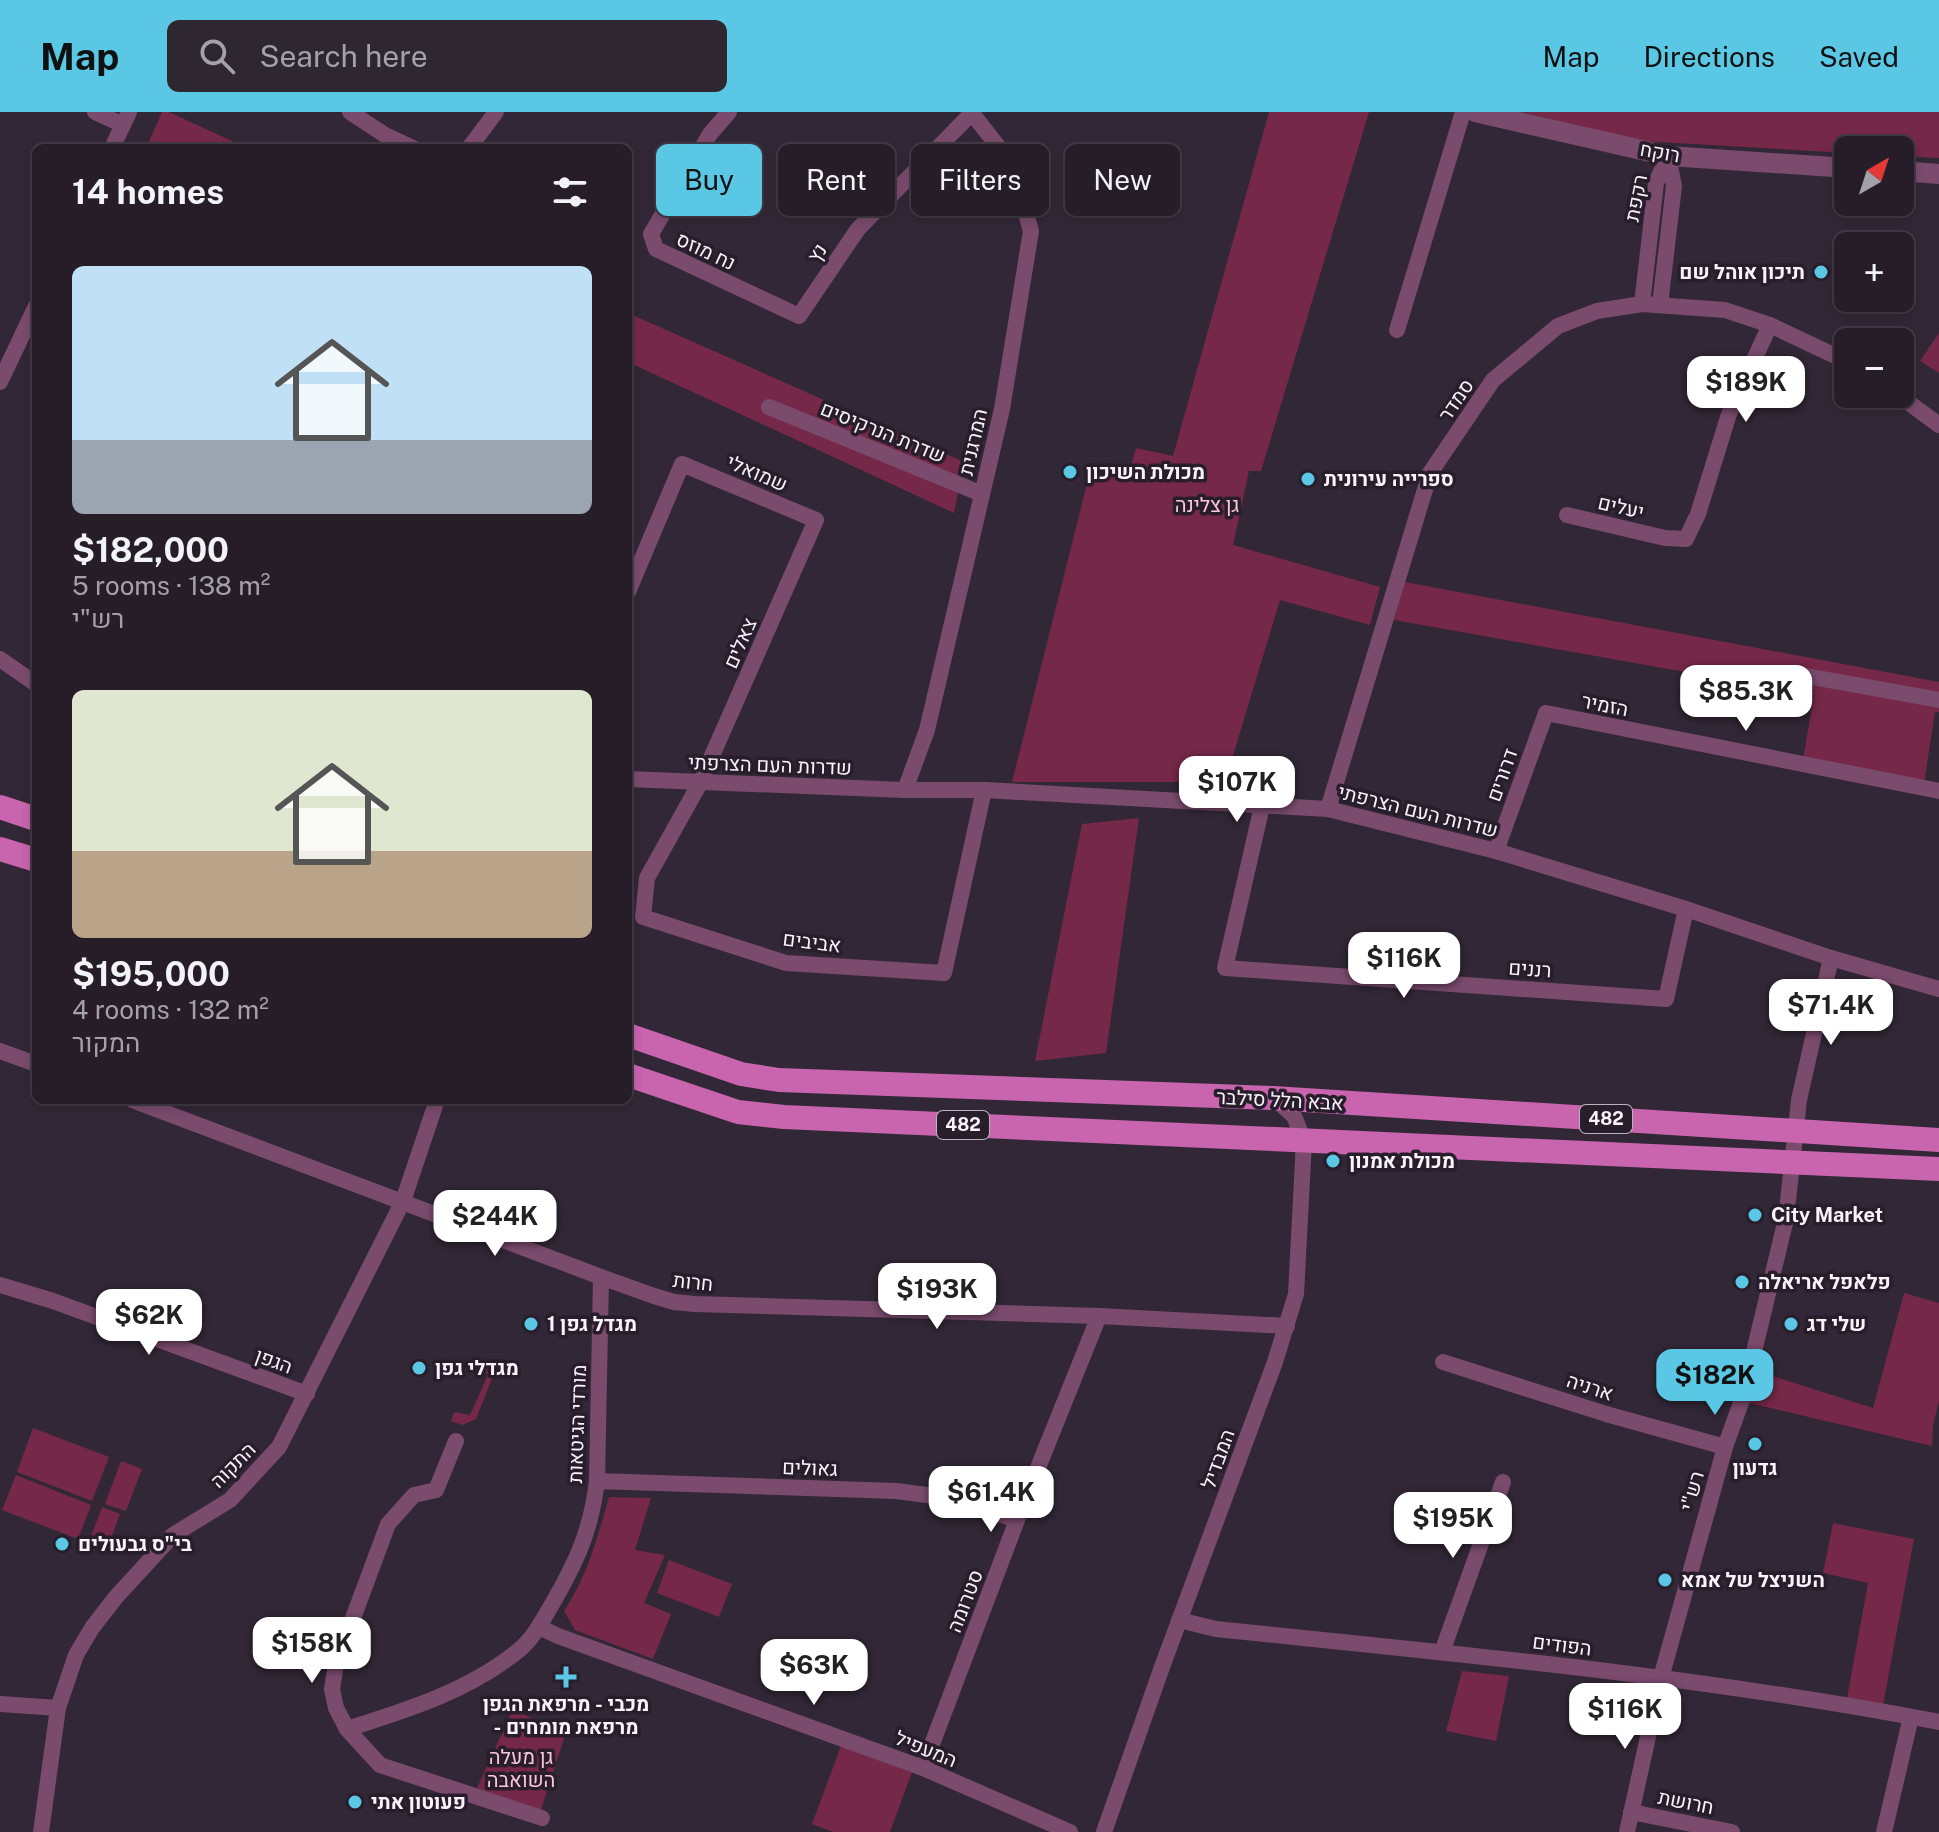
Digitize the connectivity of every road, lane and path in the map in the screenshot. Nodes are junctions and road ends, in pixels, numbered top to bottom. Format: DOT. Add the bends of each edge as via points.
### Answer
graph roads {
  1 [pos="95,112"];
  2 [pos="350,112"];
  3 [pos="496,112"];
  4 [pos="729,112"];
  5 [pos="972,112"];
  6 [pos="1463,112"];
  7 [pos="1475,112"];
  8 [pos="126,118"];
  9 [pos="114,144"];
  10 [pos="404,144"];
  11 [pos="472,144"];
  12 [pos="1668,156"];
  13 [pos="1834,167"];
  14 [pos="1914,172"];
  15 [pos="1939,174"];
  16 [pos="1642,304"];
  17 [pos="1660,305"];
  18 [pos="32,314"];
  19 [pos="799,316"];
  20 [pos="1770,325"];
  21 [pos="1397,330"];
  22 [pos="1834,355"];
  23 [pos="0,382"];
  24 [pos="769,407"];
  25 [pos="1914,407"];
  26 [pos="1939,425"];
  27 [pos="982,494"];
  28 [pos="1567,515"];
  29 [pos="816,520"];
  30 [pos="632,583"];
  31 [pos="0,659"];
  32 [pos="1806,676"];
  33 [pos="32,681"];
  34 [pos="1939,700"];
  35 [pos="1546,713"];
  36 [pos="632,779"];
  37 [pos="700,783"];
  38 [pos="905,790"];
  39 [pos="984,790"];
  40 [pos="1939,791"];
  41 [pos="1262,806"];
  42 [pos="0,807"];
  43 [pos="1328,809"];
  44 [pos="32,818"];
  45 [pos="0,849"];
  46 [pos="1496,851"];
  47 [pos="32,859"];
  48 [pos="1686,909"];
  49 [pos="1831,958"];
  50 [pos="1939,989"];
  51 [pos="632,1036"];
  52 [pos="0,1051"];
  53 [pos="32,1063"];
  54 [pos="632,1076"];
  55 [pos="1273,1098"];
  56 [pos="143,1104"];
  57 [pos="436,1104"];
  58 [pos="1796,1131"];
  59 [pos="1939,1140"];
  60 [pos="1304,1141"];
  61 [pos="1794,1161"];
  62 [pos="1939,1169"];
  63 [pos="403,1201"];
  64 [pos="601,1277"];
  65 [pos="2,1291"];
  66 [pos="1099,1316"];
  67 [pos="1287,1326"];
  68 [pos="1443,1362"];
  69 [pos="307,1394"];
  70 [pos="456,1441"];
  71 [pos="1725,1447"];
  72 [pos="597,1481"];
  73 [pos="1503,1482"];
  74 [pos="1017,1520"];
  75 [pos="1179,1620"];
  76 [pos="539,1627"];
  77 [pos="1442,1652"];
  78 [pos="1661,1678"];
  79 [pos="0,1704"];
  80 [pos="58,1708"];
  81 [pos="1911,1717"];
  82 [pos="1939,1722"];
  83 [pos="347,1729"];
  84 [pos="923,1768"];
  85 [pos="1631,1812"];
  86 [pos="542,1818"];
  87 [pos="42,1831"];
  88 [pos="1070,1832"];
  89 [pos="1104,1832"];
  90 [pos="1627,1832"];
  91 [pos="1732,1832"];
  92 [pos="1884,1832"];
  1 -- 8 [label="street"];
  2 -- 10 [label="street"];
  3 -- 11 [label="street"];
  4 -- 19 [label="street, נח מוזס" via="710,134 651,234 656,249"];
  5 -- 19 [label="street, נץ" via="858,229"];
  5 -- 27 [label="street, המרגנית" via="1012,164 1031,231 1002,409"];
  6 -- 21 [label="street"];
  7 -- 12 [label="street, רוקח"];
  8 -- 9 [label="street"];
  12 -- 13 [label="street, רוקח"];
  12 -- 16 [label="street, רקפת" via="1656,183"];
  12 -- 17 [label="street, רקפת" via="1674,186"];
  14 -- 15 [label="street"];
  16 -- 17 [label="street, סמדר"];
  16 -- 43 [label="street, סמדר" via="1597,311 1558,326 1493,380 1430,473"];
  17 -- 20 [label="street, סמדר" via="1725,310"];
  18 -- 23 [label="street"];
  20 -- 22 [label="street, סמדר"];
  20 -- 28 [label="street, יעלים" via="1729,414 1686,539"];
  24 -- 27 [label="street, שדרת הנרקיסים"];
  25 -- 26 [label="street"];
  27 -- 38 [label="street, המרגנית" via="927,730"];
  29 -- 30 [label="street, שמואלי" via="682,464"];
  29 -- 37 [label="street, צאלים"];
  31 -- 33 [label="street"];
  32 -- 34 [label="street"];
  35 -- 40 [label="street, הזמיר"];
  35 -- 46 [label="street, דרורים"];
  36 -- 37 [label="street, שדרות העם הצרפתי"];
  37 -- 38 [label="street, שדרות העם הצרפתי"];
  37 -- 39 [label="street, אביבים" via="647,878 643,917 786,963 944,973"];
  38 -- 39 [label="street, שדרות העם הצרפתי"];
  39 -- 41 [label="street, שדרות העם הצרפתי"];
  41 -- 43 [label="street, שדרות העם הצרפתי"];
  41 -- 48 [label="street, רננים" via="1225,968 1666,999"];
  42 -- 44 [label="main road"];
  43 -- 46 [label="street, שדרות העם הצרפתי"];
  45 -- 47 [label="main road"];
  46 -- 48 [label="street, שדרות העם הצרפתי"];
  48 -- 49 [label="street, שדרות העם הצרפתי"];
  49 -- 50 [label="street, שדרות העם הצרפתי"];
  49 -- 58 [label="street, רש\"י" via="1805,1066"];
  51 -- 55 [label="main road, אבא הלל סילבר / 482" via="741,1074 779,1080"];
  52 -- 53 [label="street"];
  54 -- 60 [label="main road, אבא הלל סילבר / 482" via="738,1112 769,1115"];
  55 -- 58 [label="main road, אבא הלל סילבר / 482"];
  55 -- 60 [label="street" via="1294,1116"];
  56 -- 63 [label="street, חרות"];
  57 -- 63 [label="street, התקוה"];
  58 -- 59 [label="main road, אבא הלל סילבר / 482"];
  58 -- 61 [label="street, רש\"י"];
  60 -- 61 [label="main road, אבא הלל סילבר / 482"];
  60 -- 67 [label="street, המבדיל" via="1296,1294"];
  61 -- 62 [label="main road, אבא הלל סילבר / 482"];
  61 -- 71 [label="street, רש\"י" via="1786,1219 1743,1397"];
  63 -- 64 [label="street, חרות"];
  63 -- 69 [label="street, התקוה"];
  64 -- 66 [label="street, חרות" via="685,1303"];
  64 -- 72 [label="street, מורדי הגיטאות"];
  65 -- 69 [label="street, הגפן" via="53,1301"];
  66 -- 67 [label="street, חרות"];
  66 -- 74 [label="street, סטרומה"];
  67 -- 75 [label="street, המבדיל"];
  68 -- 71 [label="street, ארניה"];
  69 -- 80 [label="street, התקוה" via="279,1447 230,1500 173,1535 116,1597 76,1655"];
  70 -- 83 [label="street" via="436,1490 414,1495 388,1524 336,1664 332,1689"];
  71 -- 78 [label="street, רש\"י"];
  72 -- 74 [label="street, גאולים" via="896,1491 950,1498"];
  72 -- 76 [label="street, מורדי הגיטאות" via="578,1561"];
  73 -- 77 [label="street"];
  74 -- 84 [label="street, סטרומה"];
  75 -- 77 [label="street, הפודים" via="1216,1629"];
  75 -- 89 [label="street, המבדיל"];
  76 -- 83 [label="street, מורדי הגיטאות" via="520,1649 466,1685"];
  76 -- 84 [label="street, המעפיל"];
  77 -- 78 [label="street, הפודים"];
  78 -- 81 [label="street, הפודים"];
  78 -- 85 [label="street, רש\"י"];
  79 -- 80 [label="street"];
  80 -- 87 [label="street, התקוה"];
  81 -- 82 [label="street, הפודים"];
  81 -- 92 [label="street"];
  83 -- 86 [label="street" via="380,1765"];
  84 -- 88 [label="street, המעפיל"];
  85 -- 90 [label="street, רש\"י"];
  85 -- 91 [label="street, חרושת"];
}
